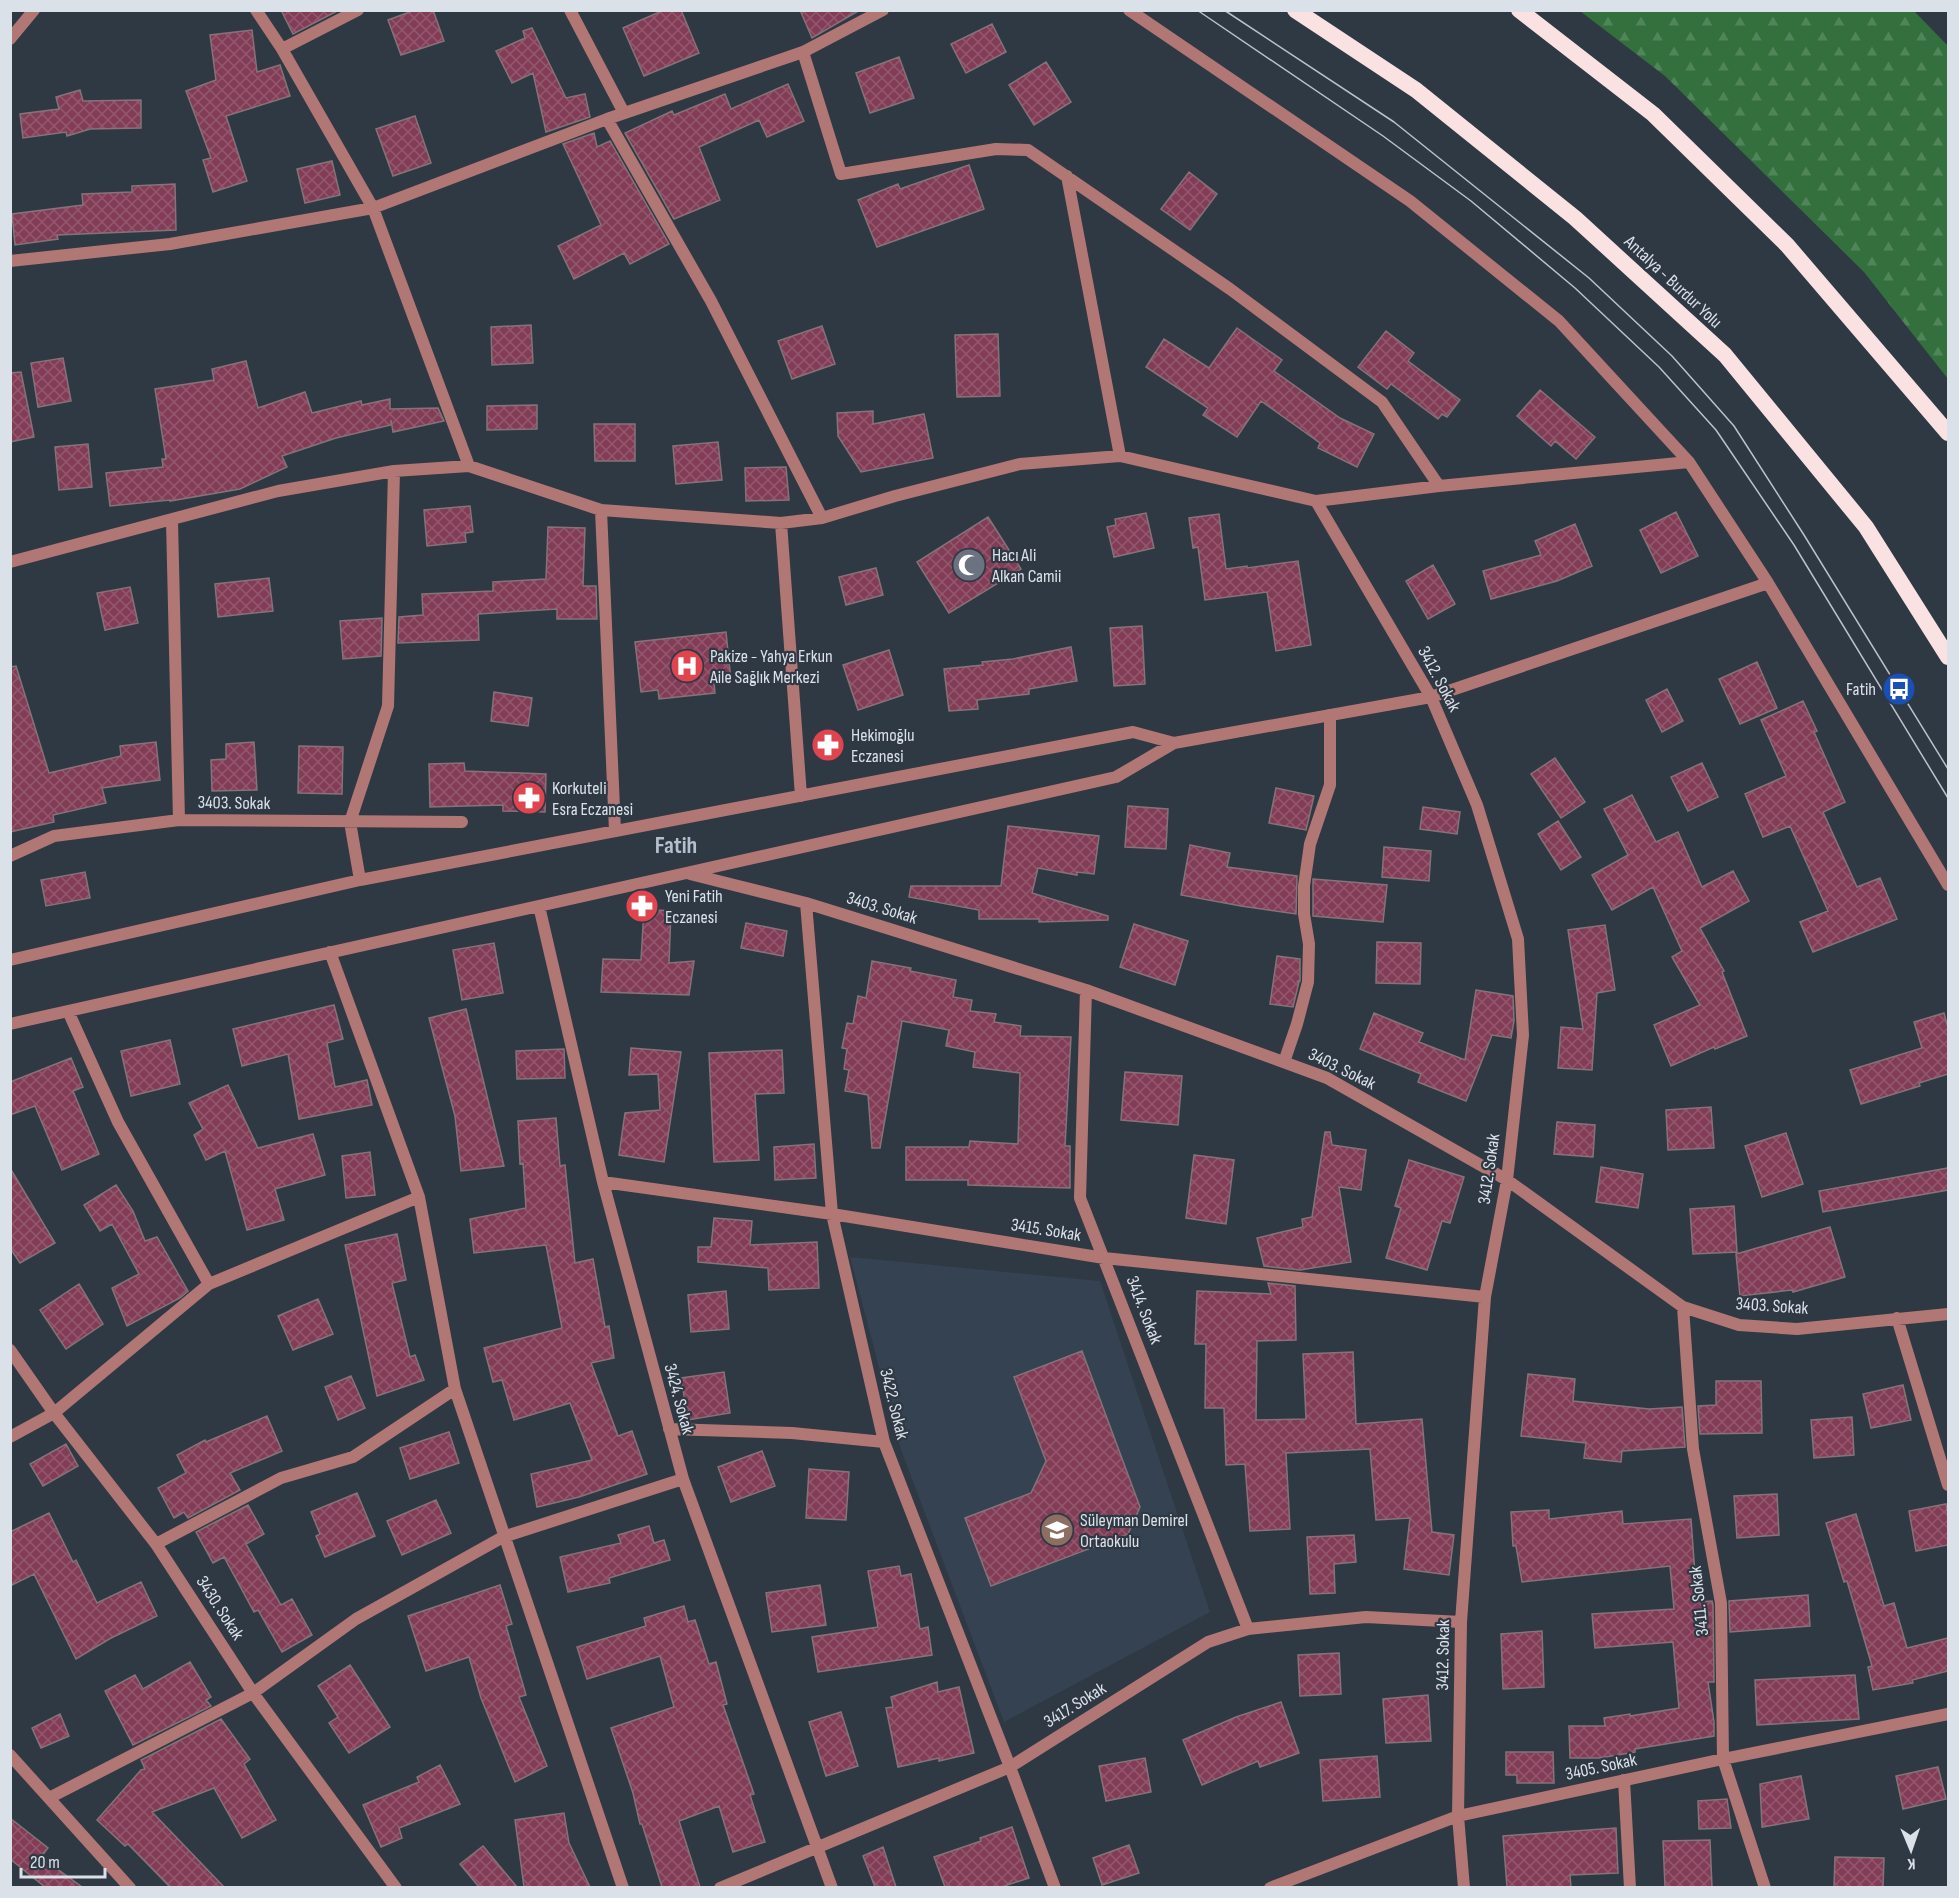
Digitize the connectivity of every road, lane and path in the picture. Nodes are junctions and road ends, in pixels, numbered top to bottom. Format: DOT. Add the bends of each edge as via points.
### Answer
graph roads {
  1 [pos="34,10"];
  2 [pos="256,10"];
  3 [pos="358,10"];
  4 [pos="570,10"];
  5 [pos="883,10"];
  6 [pos="1129,10"];
  7 [pos="1295,10"];
  8 [pos="1519,10"];
  9 [pos="10,39"];
  10 [pos="282,49"];
  11 [pos="803,52"];
  12 [pos="624,113"];
  13 [pos="607,119"];
  14 [pos="1067,176"];
  15 [pos="373,208"];
  16 [pos="10,261"];
  17 [pos="1948,432"];
  18 [pos="1120,456"];
  19 [pos="1689,462"];
  20 [pos="469,466"];
  21 [pos="394,471"];
  22 [pos="1439,486"];
  23 [pos="1316,501"];
  24 [pos="601,510"];
  25 [pos="822,518"];
  26 [pos="171,521"];
  27 [pos="781,523"];
  28 [pos="10,562"];
  29 [pos="1768,583"];
  30 [pos="1948,657"];
  31 [pos="1431,697"];
  32 [pos="1330,715"];
  33 [pos="1174,743"];
  34 [pos="801,796"];
  35 [pos="179,820"];
  36 [pos="350,822"];
  37 [pos="462,822"];
  38 [pos="615,831"];
  39 [pos="10,856"];
  40 [pos="686,873"];
  41 [pos="360,880"];
  42 [pos="1948,885"];
  43 [pos="806,903"];
  44 [pos="539,906"];
  45 [pos="330,952"];
  46 [pos="10,960"];
  47 [pos="1086,990"];
  48 [pos="68,1011"];
  49 [pos="10,1024"];
  50 [pos="1284,1062"];
  51 [pos="1507,1180"];
  52 [pos="603,1182"];
  53 [pos="419,1197"];
  54 [pos="831,1214"];
  55 [pos="1104,1258"];
  56 [pos="209,1284"];
  57 [pos="1485,1297"];
  58 [pos="1683,1307"];
  59 [pos="1948,1314"];
  60 [pos="1897,1318"];
  61 [pos="10,1350"];
  62 [pos="455,1389"];
  63 [pos="54,1413"];
  64 [pos="669,1429"];
  65 [pos="10,1437"];
  66 [pos="884,1442"];
  67 [pos="683,1479"];
  68 [pos="1948,1485"];
  69 [pos="503,1537"];
  70 [pos="156,1544"];
  71 [pos="1461,1622"];
  72 [pos="1248,1629"];
  73 [pos="254,1693"];
  74 [pos="1946,1715"];
  75 [pos="1948,1728"];
  76 [pos="10,1755"];
  77 [pos="1723,1759"];
  78 [pos="1010,1767"];
  79 [pos="1624,1780"];
  80 [pos="50,1798"];
  81 [pos="1458,1816"];
  82 [pos="817,1847"];
  83 [pos="130,1887"];
  84 [pos="396,1887"];
  85 [pos="623,1887"];
  86 [pos="720,1887"];
  87 [pos="832,1887"];
  88 [pos="1054,1887"];
  89 [pos="1270,1887"];
  90 [pos="1464,1887"];
  91 [pos="1630,1887"];
  92 [pos="1765,1887"];
  1 -- 9 [label="street"];
  2 -- 10 [label="street"];
  3 -- 10 [label="street"];
  4 -- 12 [label="street"];
  5 -- 11 [label="street"];
  6 -- 19 [label="street" via="1410,201 1559,321"];
  7 -- 30 [label="highway, Antalya - Burdur Yolu" via="1425,97 1575,218 1725,355 1866,527"];
  8 -- 17 [label="highway" via="1653,114 1787,245"];
  10 -- 15 [label="street"];
  11 -- 12 [label="street"];
  11 -- 14 [label="street" via="841,174 996,150 1028,150"];
  12 -- 13 [label="street"];
  13 -- 15 [label="street"];
  13 -- 25 [label="street" via="711,301"];
  14 -- 18 [label="street"];
  14 -- 22 [label="street" via="1383,402"];
  15 -- 16 [label="street" via="170,244"];
  15 -- 20 [label="street"];
  18 -- 23 [label="street"];
  18 -- 25 [label="street" via="1020,464"];
  19 -- 22 [label="street"];
  19 -- 29 [label="street"];
  20 -- 21 [label="street"];
  20 -- 24 [label="street"];
  21 -- 26 [label="street" via="278,491"];
  21 -- 36 [label="street" via="388,705"];
  22 -- 23 [label="street"];
  23 -- 31 [label="street, 3412. Sokak"];
  24 -- 27 [label="street"];
  24 -- 38 [label="street"];
  25 -- 27 [label="street"];
  26 -- 28 [label="street"];
  26 -- 35 [label="street"];
  27 -- 34 [label="street"];
  29 -- 31 [label="street"];
  29 -- 42 [label="street"];
  31 -- 32 [label="street"];
  31 -- 51 [label="street, 3412. Sokak" via="1477,805 1518,939 1524,1035"];
  32 -- 33 [label="street"];
  32 -- 50 [label="street" via="1330,785 1310,844 1304,886 1308,982"];
  33 -- 34 [label="street" via="1133,732"];
  33 -- 40 [label="street" via="1116,777"];
  34 -- 38 [label="street"];
  35 -- 36 [label="street, 3403. Sokak"];
  35 -- 39 [label="street, 3403. Sokak" via="54,836"];
  36 -- 37 [label="street, 3403. Sokak"];
  36 -- 41 [label="street"];
  38 -- 41 [label="street"];
  40 -- 43 [label="street, 3403. Sokak"];
  40 -- 44 [label="street"];
  41 -- 46 [label="street"];
  43 -- 47 [label="street, 3403. Sokak"];
  43 -- 54 [label="street, 3422. Sokak"];
  44 -- 45 [label="street"];
  44 -- 52 [label="street, 3424. Sokak"];
  45 -- 48 [label="street"];
  45 -- 53 [label="street"];
  47 -- 50 [label="street, 3403. Sokak"];
  47 -- 55 [label="street, 3414. Sokak" via="1080,1198"];
  48 -- 49 [label="street"];
  48 -- 56 [label="street" via="118,1122"];
  50 -- 51 [label="street, 3403. Sokak" via="1327,1078"];
  51 -- 57 [label="street, 3412. Sokak"];
  51 -- 58 [label="street, 3403. Sokak"];
  52 -- 54 [label="street, 3415. Sokak"];
  52 -- 64 [label="street, 3424. Sokak"];
  53 -- 56 [label="street"];
  53 -- 62 [label="street"];
  54 -- 55 [label="street, 3415. Sokak"];
  54 -- 66 [label="street, 3422. Sokak"];
  55 -- 57 [label="street, 3415. Sokak"];
  55 -- 72 [label="street, 3414. Sokak"];
  56 -- 63 [label="street"];
  57 -- 71 [label="street, 3412. Sokak"];
  58 -- 60 [label="street, 3403. Sokak" via="1739,1325 1797,1329"];
  58 -- 77 [label="street, 3411. Sokak" via="1693,1449 1721,1603"];
  59 -- 60 [label="street, 3403. Sokak"];
  60 -- 68 [label="street"];
  61 -- 63 [label="street, 3430. Sokak"];
  62 -- 69 [label="street"];
  62 -- 70 [label="street" via="353,1457 280,1478"];
  63 -- 65 [label="street"];
  63 -- 70 [label="street, 3430. Sokak"];
  64 -- 66 [label="street" via="792,1433"];
  64 -- 67 [label="street, 3424. Sokak"];
  66 -- 78 [label="street, 3422. Sokak"];
  67 -- 69 [label="street"];
  67 -- 82 [label="street, 3424. Sokak"];
  69 -- 73 [label="street" via="356,1619"];
  69 -- 85 [label="street"];
  70 -- 73 [label="street, 3430. Sokak"];
  71 -- 72 [label="street, 3417. Sokak" via="1366,1617"];
  71 -- 81 [label="street, 3412. Sokak"];
  72 -- 78 [label="street, 3417. Sokak" via="1208,1642"];
  73 -- 80 [label="street"];
  73 -- 84 [label="street, 3430. Sokak"];
  74 -- 75 [label="street"];
  74 -- 77 [label="street, 3405. Sokak"];
  76 -- 80 [label="street"];
  77 -- 79 [label="street, 3405. Sokak"];
  77 -- 92 [label="street, 3411. Sokak"];
  78 -- 82 [label="street, 3417. Sokak"];
  78 -- 88 [label="street, 3422. Sokak"];
  79 -- 81 [label="street, 3405. Sokak"];
  79 -- 91 [label="street"];
  80 -- 83 [label="street"];
  81 -- 89 [label="street, 3405. Sokak"];
  81 -- 90 [label="street, 3412. Sokak"];
  82 -- 86 [label="street, 3417. Sokak"];
  82 -- 87 [label="street, 3424. Sokak"];
}
